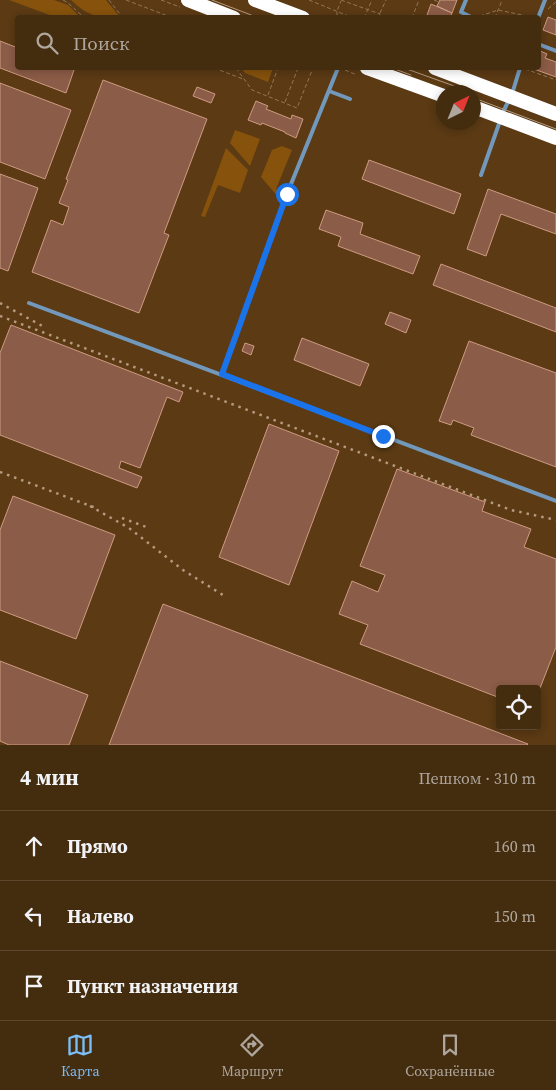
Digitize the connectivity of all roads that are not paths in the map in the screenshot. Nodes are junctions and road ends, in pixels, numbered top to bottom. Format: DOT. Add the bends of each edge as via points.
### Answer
graph roads {
  1 [pos="188,0"];
  2 [pos="466,0"];
  3 [pos="545,0"];
  4 [pos="263,1"];
  5 [pos="226,15"];
  6 [pos="296,15"];
  7 [pos="468,15"];
  8 [pos="539,15"];
  9 [pos="541,45"];
  10 [pos="556,51"];
  11 [pos="337,70"];
  12 [pos="372,70"];
  13 [pos="440,70"];
  14 [pos="520,70"];
  15 [pos="329,91"];
  16 [pos="436,93"];
  17 [pos="511,97"];
  18 [pos="350,99"];
  19 [pos="481,110"];
  20 [pos="556,114"];
  21 [pos="501,118"];
  22 [pos="556,138"];
  23 [pos="481,175"];
  24 [pos="29,303"];
  25 [pos="222,374"];
  26 [pos="556,501"];
  1 -- 5 [label="highway"];
  2 -- 7 [label="lane" via="461,12"];
  3 -- 8 [label="lane"];
  4 -- 6 [label="highway"];
  9 -- 10 [label="lane"];
  11 -- 15 [label="lane"];
  12 -- 16 [label="highway"];
  13 -- 17 [label="highway"];
  14 -- 17 [label="lane"];
  15 -- 18 [label="lane"];
  15 -- 25 [label="lane" via="287,194"];
  17 -- 20 [label="highway"];
  17 -- 21 [label="lane"];
  19 -- 21 [label="highway"];
  21 -- 22 [label="highway"];
  21 -- 23 [label="lane"];
  24 -- 25 [label="lane"];
  25 -- 26 [label="lane"];
}
